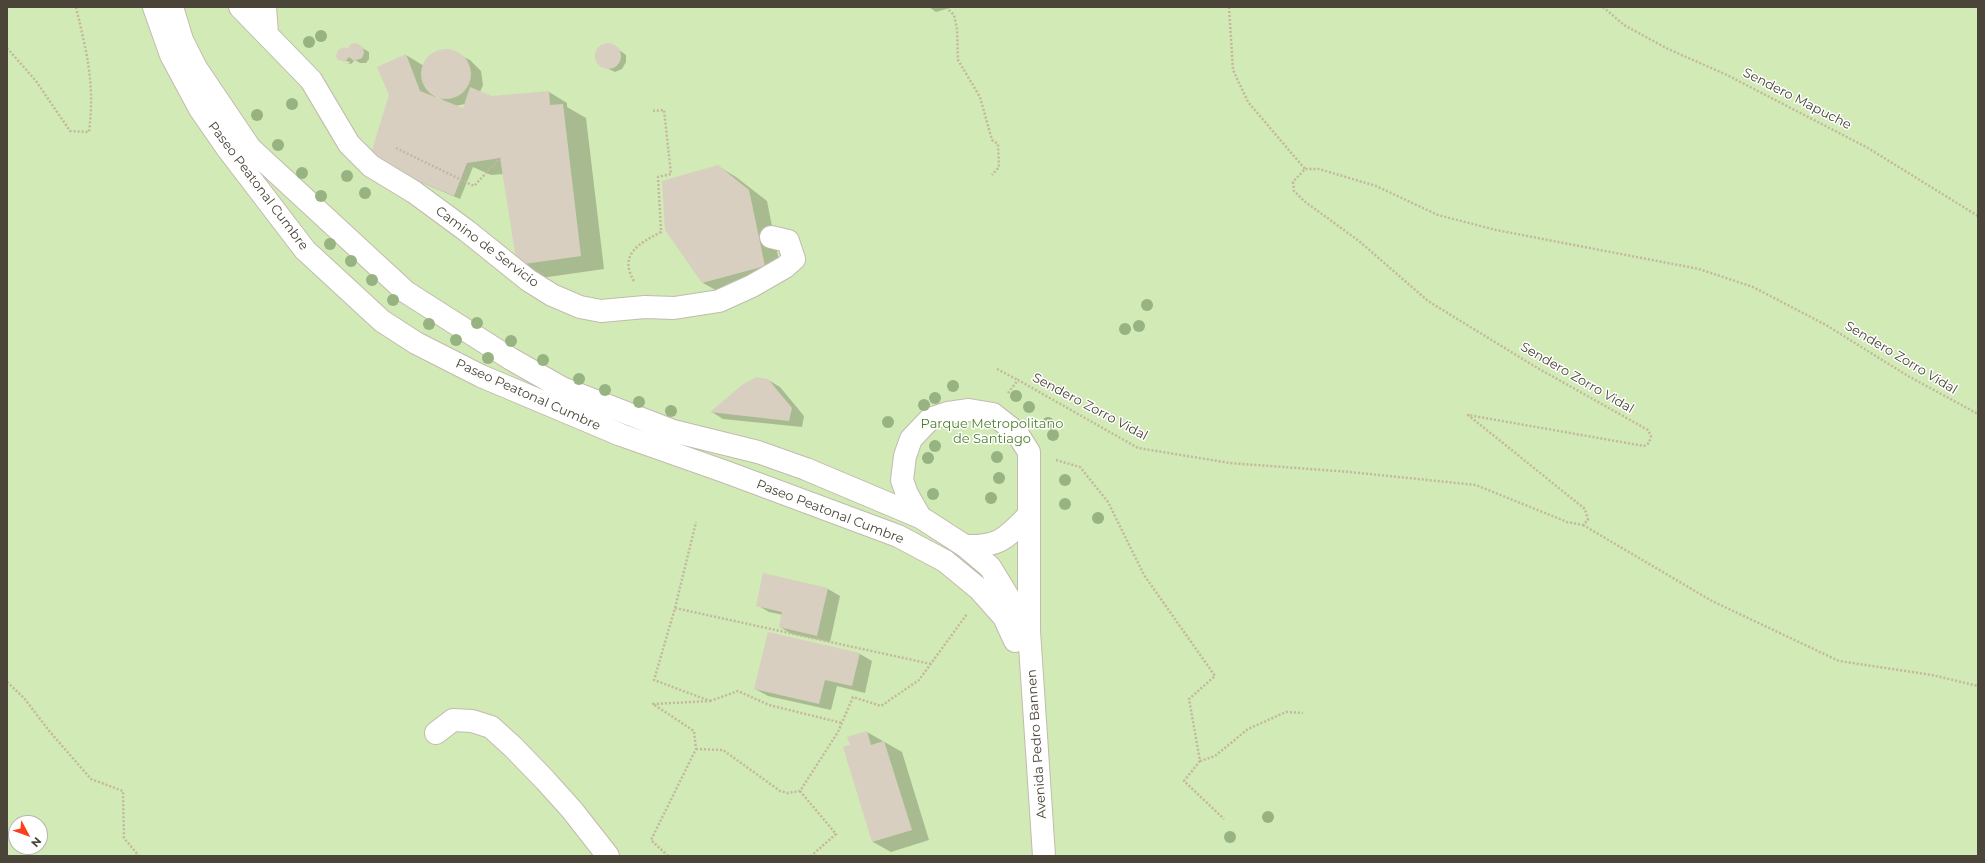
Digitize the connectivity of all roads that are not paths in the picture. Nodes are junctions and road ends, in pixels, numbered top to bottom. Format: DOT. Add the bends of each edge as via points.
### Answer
graph roads {
  1 [pos="154,7"];
  2 [pos="172,7"];
  3 [pos="240,7"];
  4 [pos="265,7"];
  5 [pos="267,34"];
  6 [pos="771,237"];
  7 [pos="1028,516"];
  8 [pos="920,517"];
  9 [pos="965,546"];
  10 [pos="1022,636"];
  11 [pos="436,733"];
  12 [pos="608,856"];
  13 [pos="1044,856"];
  1 -- 10 [label="street, Paseo Peatonal Cumbre" via="171,55 200,109 227,148 305,250 382,321 416,343 481,376 621,435 734,474 898,536 945,561 979,589"];
  2 -- 8 [label="street" via="182,40 196,68 250,148 406,292 510,359 562,388 673,431 758,452"];
  3 -- 5 [label="street, Camino de Servicio"];
  4 -- 5 [label="street"];
  5 -- 6 [label="street, Camino de Servicio" via="311,80 349,144 371,166 414,192 528,280 552,295 580,307 601,310 674,308 719,301 752,286 785,267 794,258 788,241"];
  7 -- 8 [label="street, Avenida Pedro Bannen" via="1029,452 1017,434 993,414 969,410 930,419 912,439 905,456 902,480"];
  7 -- 9 [label="street" via="1004,540 984,546"];
  7 -- 10 [label="street, Avenida Pedro Bannen"];
  8 -- 9 [label="street, Avenida Pedro Bannen"];
  9 -- 10 [label="street, Avenida Pedro Bannen" via="990,567"];
  10 -- 13 [label="street, Avenida Pedro Bannen"];
  11 -- 12 [label="street" via="453,720 472,721 491,727 541,775"];
}
